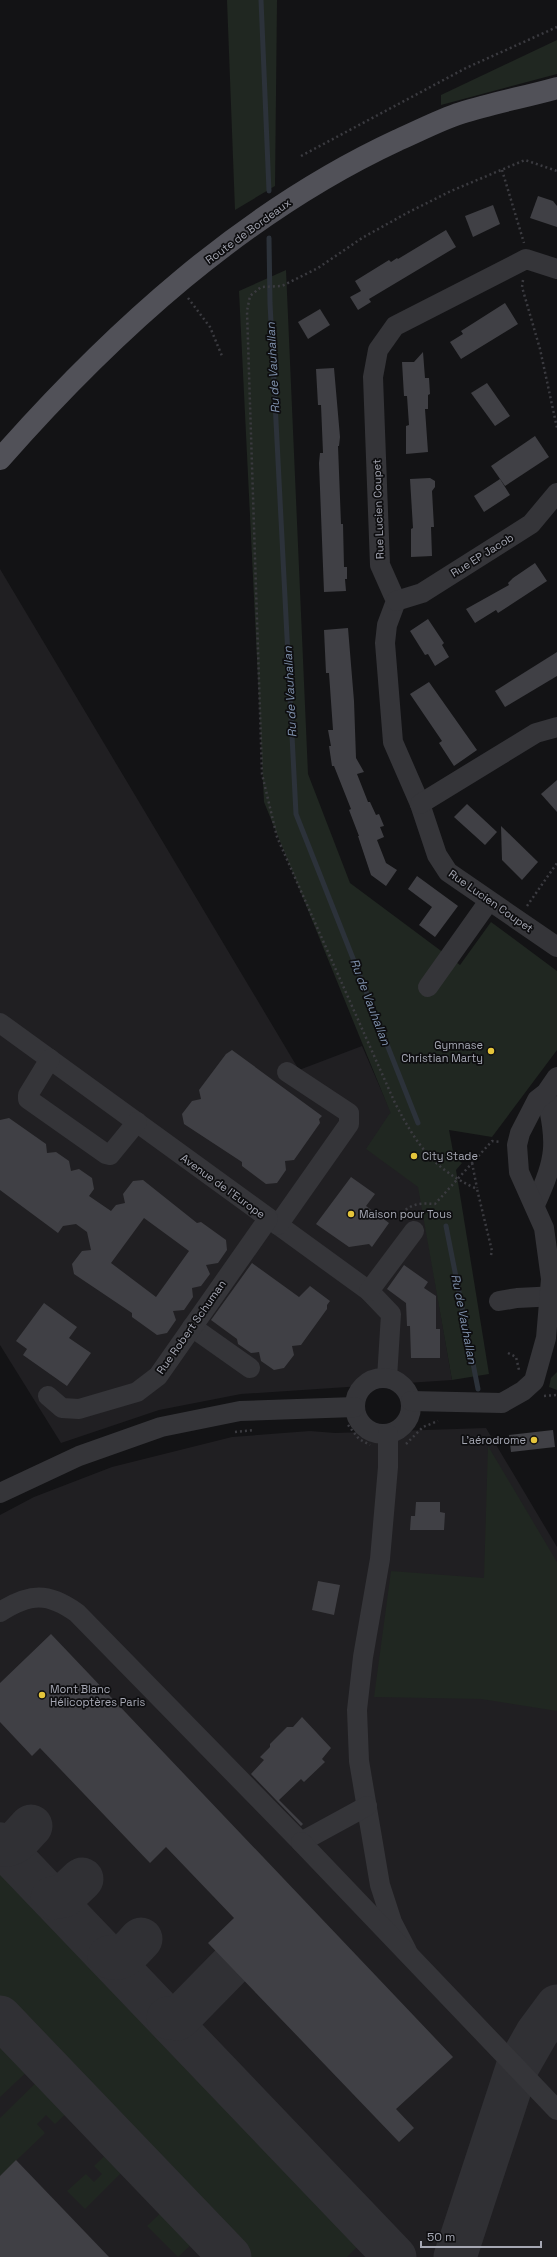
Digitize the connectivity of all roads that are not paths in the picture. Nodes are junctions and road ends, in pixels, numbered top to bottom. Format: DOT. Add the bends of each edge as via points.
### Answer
graph roads {
  1 [pos="555,89"];
  2 [pos="557,269"];
  3 [pos="0,459"];
  4 [pos="557,493"];
  5 [pos="396,601"];
  6 [pos="557,727"];
  7 [pos="420,804"];
  8 [pos="489,901"];
  9 [pos="557,947"];
  10 [pos="428,987"];
  11 [pos="0,1023"];
  12 [pos="50,1059"];
  13 [pos="287,1072"];
  14 [pos="552,1085"];
  15 [pos="137,1122"];
  16 [pos="535,1205"];
  17 [pos="273,1222"];
  18 [pos="414,1231"];
  19 [pos="369,1291"];
  20 [pos="554,1296"];
  21 [pos="499,1301"];
  22 [pos="192,1327"];
  23 [pos="250,1368"];
  24 [pos="387,1378"];
  25 [pos="48,1396"];
  26 [pos="411,1401"];
  27 [pos="356,1407"];
  28 [pos="388,1434"];
  29 [pos="0,1493"];
  30 [pos="0,1612"];
  31 [pos="367,1806"];
  32 [pos="301,1842"];
  33 [pos="407,1951"];
  34 [pos="557,2110"];
  1 -- 3 [label="main road, Route de Bordeaux" via="461,113 351,162 286,203 217,252 127,328 52,400"];
  2 -- 5 [label="street, Rue Lucien Coupet" via="526,259 395,326 378,350 373,377 380,565"];
  4 -- 5 [label="street, Rue EP Jacob" via="531,524 422,593"];
  5 -- 7 [label="street, Rue Lucien Coupet" via="387,625 385,643 393,742"];
  6 -- 7 [label="street" via="536,733"];
  7 -- 8 [label="street, Rue Lucien Coupet" via="437,855 448,872"];
  8 -- 9 [label="street, Rue Lucien Coupet"];
  8 -- 10 [label="street"];
  11 -- 12 [label="street, Avenue de l'Europe"];
  12 -- 15 [label="street, Avenue de l'Europe"];
  12 -- 15 [label="street" via="28,1099 106,1154 110,1154"];
  13 -- 17 [label="street, Rue Robert Schuman" via="349,1113 349,1124"];
  14 -- 16 [label="street" via="556,1149 552,1168"];
  14 -- 16 [label="street" via="537,1100 525,1119 517,1145 519,1172"];
  15 -- 17 [label="street, Avenue de l'Europe"];
  16 -- 20 [label="street" via="544,1228"];
  17 -- 19 [label="street, Avenue de l'Europe"];
  17 -- 22 [label="street, Rue Robert Schuman"];
  18 -- 19 [label="street"];
  19 -- 24 [label="street, Avenue de l'Europe" via="391,1314"];
  20 -- 21 [label="street"];
  20 -- 26 [label="street" via="534,1381 523,1391 502,1403"];
  22 -- 23 [label="street"];
  22 -- 25 [label="street, Rue Robert Schuman" via="158,1376 137,1392 79,1409 62,1408"];
  24 -- 26 [label="street" via="404,1388"];
  24 -- 27 [label="street" via="366,1384 360,1391"];
  26 -- 28 [label="street" via="409,1419 403,1426"];
  27 -- 28 [label="street" via="357,1416 366,1428 378,1434"];
  27 -- 29 [label="street" via="240,1411 161,1427 80,1456"];
  28 -- 31 [label="street" via="388,1467 380,1559 363,1657 357,1710 359,1761"];
  30 -- 32 [label="street" via="26,1598 43,1597 58,1600 77,1613"];
  31 -- 32 [label="street"];
  31 -- 33 [label="street" via="380,1885 392,1922"];
  32 -- 33 [label="street"];
  33 -- 34 [label="street"];
}
